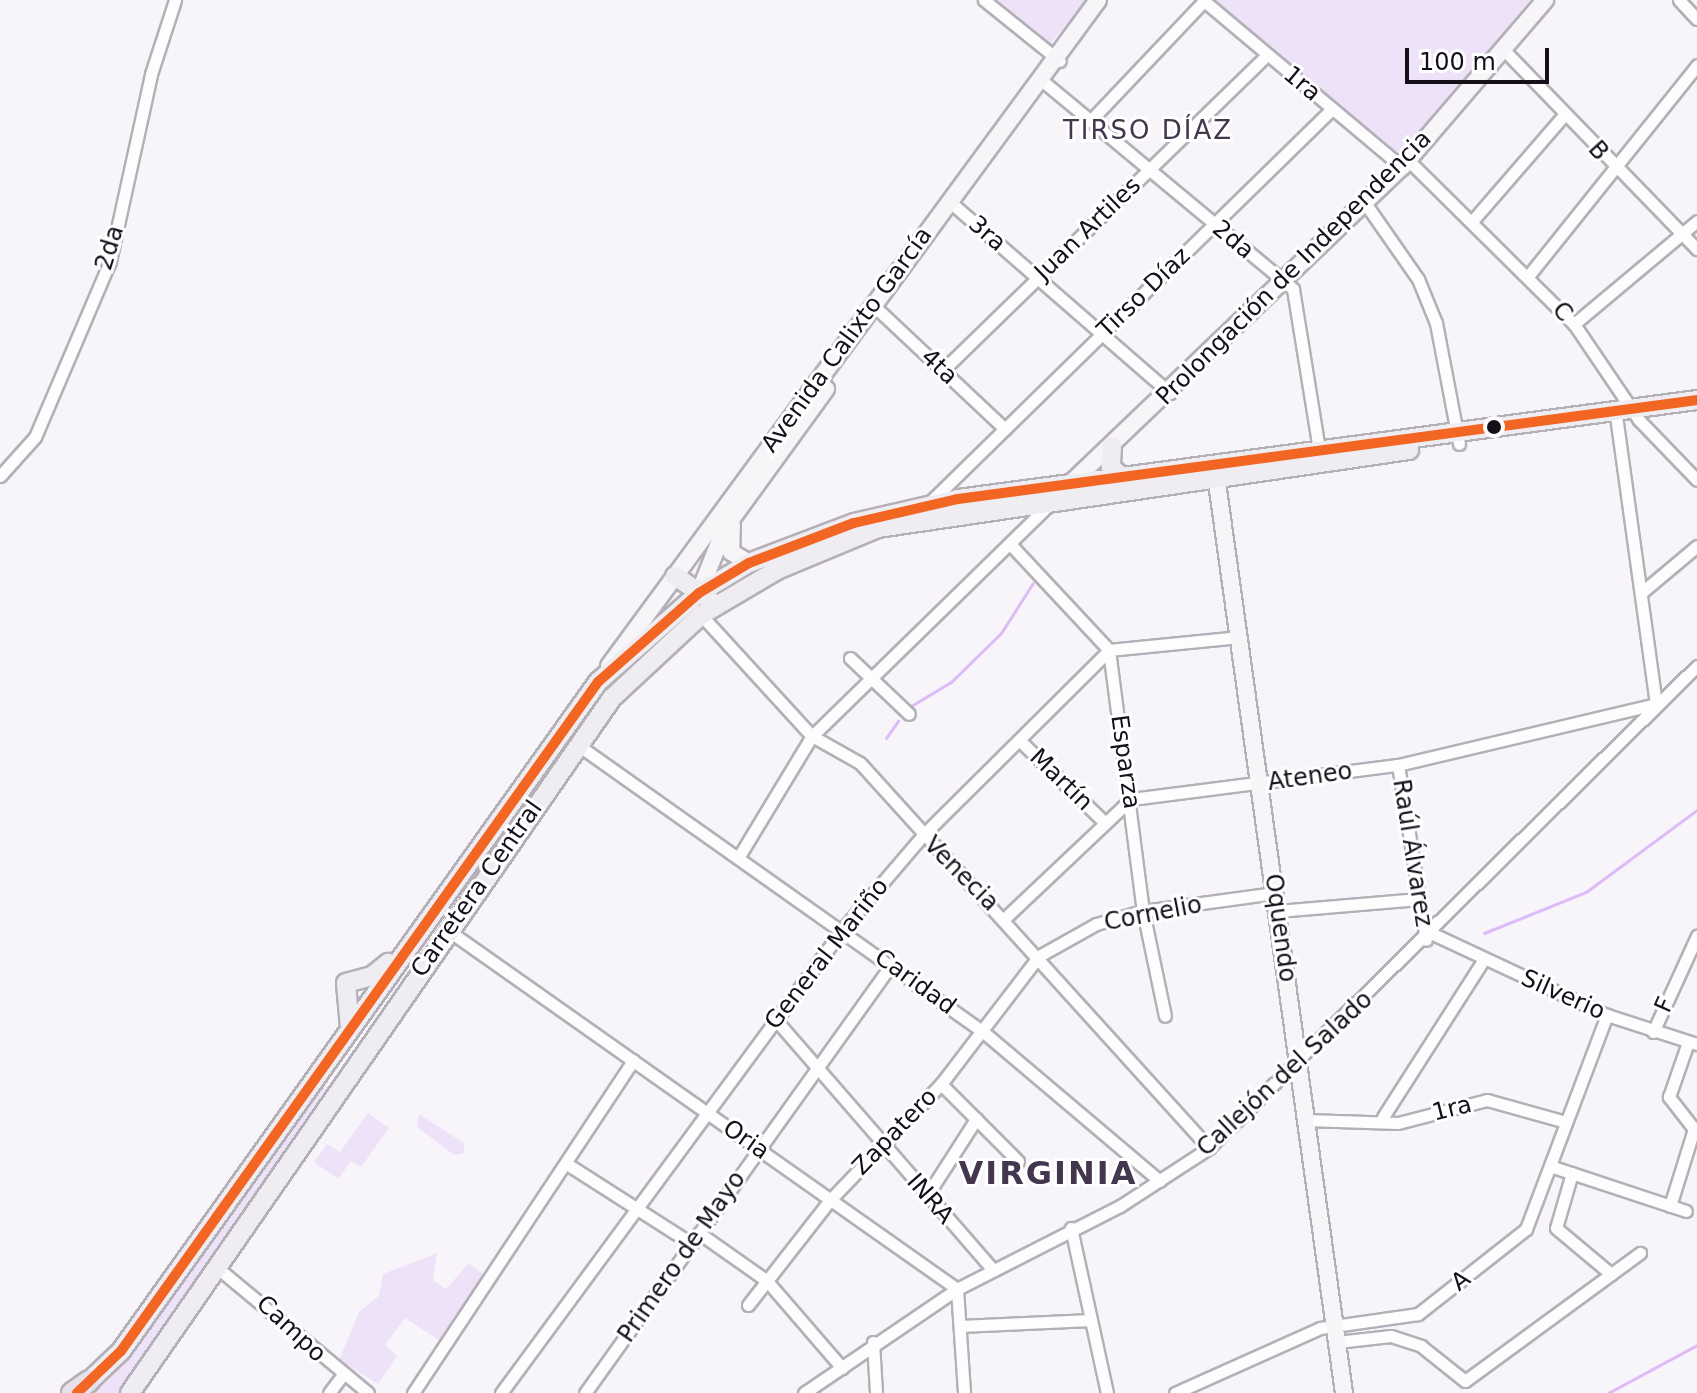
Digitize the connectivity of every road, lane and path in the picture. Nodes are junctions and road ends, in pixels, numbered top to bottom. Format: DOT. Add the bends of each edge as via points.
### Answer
graph roads {
  1 [pos="984,0"];
  2 [pos="1098,0"];
  3 [pos="1108,0"];
  4 [pos="1545,0"];
  5 [pos="1679,0"];
  6 [pos="176,1"];
  7 [pos="1204,1"];
  8 [pos="1697,19"];
  9 [pos="1503,49"];
  10 [pos="1267,55"];
  11 [pos="1057,59"];
  12 [pos="1697,65"];
  13 [pos="1042,80"];
  14 [pos="1332,109"];
  15 [pos="1565,114"];
  16 [pos="1091,120"];
  17 [pos="1405,163"];
  18 [pos="1149,169"];
  19 [pos="1618,172"];
  20 [pos="1365,203"];
  21 [pos="952,204"];
  22 [pos="1474,219"];
  23 [pos="1697,221"];
  24 [pos="1214,224"];
  25 [pos="1682,234"];
  26 [pos="1697,249"];
  27 [pos="1529,275"];
  28 [pos="1038,278"];
  29 [pos="1284,282"];
  30 [pos="877,308"];
  31 [pos="1574,324"];
  32 [pos="1102,334"];
  33 [pos="943,370"];
  34 [pos="1170,393"];
  35 [pos="1697,400"];
  36 [pos="1697,412"];
  37 [pos="1626,415"];
  38 [pos="1005,429"];
  39 [pos="1458,438"];
  40 [pos="1112,446"];
  41 [pos="1320,456"];
  42 [pos="1216,470"];
  43 [pos="0,476"];
  44 [pos="956,477"];
  45 [pos="1697,480"];
  46 [pos="1127,482"];
  47 [pos="1071,483"];
  48 [pos="1024,496"];
  49 [pos="1056,498"];
  50 [pos="927,505"];
  51 [pos="959,506"];
  52 [pos="737,511"];
  53 [pos="1030,525"];
  54 [pos="855,529"];
  55 [pos="1011,545"];
  56 [pos="1697,546"];
  57 [pos="774,562"];
  58 [pos="749,563"];
  59 [pos="675,576"];
  60 [pos="699,593"];
  61 [pos="1641,593"];
  62 [pos="720,602"];
  63 [pos="701,615"];
  64 [pos="1239,637"];
  65 [pos="1109,650"];
  66 [pos="850,658"];
  67 [pos="646,659"];
  68 [pos="1697,666"];
  69 [pos="870,680"];
  70 [pos="598,682"];
  71 [pos="1656,704"];
  72 [pos="909,714"];
  73 [pos="812,736"];
  74 [pos="1019,740"];
  75 [pos="578,745"];
  76 [pos="1398,765"];
  77 [pos="1260,783"];
  78 [pos="1131,799"];
  79 [pos="500,818"];
  80 [pos="1102,820"];
  81 [pos="923,835"];
  82 [pos="738,858"];
  83 [pos="1419,899"];
  84 [pos="1276,902"];
  85 [pos="1143,911"];
  86 [pos="1005,918"];
  87 [pos="842,930"];
  88 [pos="449,931"];
  89 [pos="418,934"];
  90 [pos="1697,936"];
  91 [pos="1430,937"];
  92 [pos="1039,956"];
  93 [pos="1484,959"];
  94 [pos="891,965"];
  95 [pos="367,1005"];
  96 [pos="1607,1015"];
  97 [pos="1165,1016"];
  98 [pos="386,1019"];
  99 [pos="775,1019"];
  100 [pos="981,1030"];
  101 [pos="1653,1032"];
  102 [pos="347,1034"];
  103 [pos="1692,1043"];
  104 [pos="633,1060"];
  105 [pos="818,1063"];
  106 [pos="1299,1066"];
  107 [pos="941,1084"];
  108 [pos="708,1114"];
  109 [pos="1383,1117"];
  110 [pos="976,1119"];
  111 [pos="1306,1120"];
  112 [pos="1566,1122"];
  113 [pos="883,1143"];
  114 [pos="1209,1148"];
  115 [pos="758,1149"];
  116 [pos="1018,1161"];
  117 [pos="567,1164"];
  118 [pos="1550,1166"];
  119 [pos="1572,1173"];
  120 [pos="1160,1181"];
  121 [pos="926,1197"];
  122 [pos="830,1200"];
  123 [pos="1670,1206"];
  124 [pos="638,1208"];
  125 [pos="1686,1211"];
  126 [pos="1071,1228"];
  127 [pos="699,1233"];
  128 [pos="692,1244"];
  129 [pos="1640,1253"];
  130 [pos="214,1265"];
  131 [pos="992,1269"];
  132 [pos="1611,1274"];
  133 [pos="767,1281"];
  134 [pos="957,1289"];
  135 [pos="748,1305"];
  136 [pos="1091,1320"];
  137 [pos="960,1326"];
  138 [pos="1336,1334"];
  139 [pos="873,1342"];
  140 [pos="842,1368"];
  141 [pos="342,1376"];
  142 [pos="79,1389"];
  143 [pos="130,1393"];
  144 [pos="329,1393"];
  145 [pos="368,1393"];
  146 [pos="413,1393"];
  147 [pos="501,1393"];
  148 [pos="585,1393"];
  149 [pos="804,1393"];
  150 [pos="876,1393"];
  151 [pos="964,1393"];
  152 [pos="1107,1393"];
  153 [pos="1175,1393"];
  154 [pos="1344,1393"];
  1 -- 11 [label="street"];
  2 -- 11 [label="street, Avenida Calixto García"];
  3 -- 11 [label="street, Avenida Calixto García"];
  4 -- 9 [label="street, Prolongación de Independencia"];
  5 -- 8 [label="street"];
  6 -- 43 [label="street, 2da" via="110,261 35,437"];
  7 -- 10 [label="street, 1ra"];
  7 -- 16 [label="street"];
  9 -- 15 [label="street, B"];
  9 -- 17 [label="street, Prolongación de Independencia"];
  10 -- 14 [label="street, 1ra"];
  10 -- 18 [label="street, Juan Artiles"];
  11 -- 13 [label="street, Avenida Calixto García"];
  12 -- 19 [label="street"];
  13 -- 16 [label="street, 2da"];
  13 -- 21 [label="street, Avenida Calixto García"];
  14 -- 17 [label="street, 1ra"];
  14 -- 24 [label="street, Tirso Díaz"];
  15 -- 19 [label="street, B"];
  15 -- 22 [label="street"];
  16 -- 18 [label="street, 2da"];
  17 -- 20 [label="street, Prolongación de Independencia"];
  17 -- 22 [label="street, C"];
  18 -- 24 [label="street, 2da"];
  18 -- 28 [label="street, Juan Artiles"];
  19 -- 25 [label="street, B"];
  19 -- 27 [label="street"];
  20 -- 29 [label="street, Prolongación de Independencia"];
  20 -- 39 [label="street" via="1418,279 1436,323"];
  21 -- 28 [label="street, 3ra"];
  21 -- 30 [label="street, Avenida Calixto García"];
  22 -- 27 [label="street, C"];
  23 -- 25 [label="street"];
  24 -- 29 [label="street, 2da"];
  24 -- 32 [label="street, Tirso Díaz"];
  25 -- 26 [label="street, B"];
  25 -- 31 [label="street"];
  27 -- 31 [label="street, C"];
  28 -- 32 [label="street, 3ra"];
  28 -- 33 [label="street, Juan Artiles"];
  29 -- 34 [label="street, Prolongación de Independencia"];
  29 -- 41 [label="street, 2da" via="1293,289"];
  30 -- 33 [label="street, 4ta"];
  30 -- 52 [label="street, Avenida Calixto García"];
  30 -- 59 [label="street, Avenida Calixto García"];
  31 -- 37 [label="street, C"];
  32 -- 34 [label="street, 3ra"];
  32 -- 38 [label="street, Tirso Díaz"];
  33 -- 38 [label="street, 4ta"];
  34 -- 40 [label="street, Prolongación de Independencia"];
  35 -- 37 [label="main road, Carretera Central"];
  36 -- 37 [label="main road, Carretera Central"];
  37 -- 39 [label="main road, Carretera Central"];
  37 -- 45 [label="street, C"];
  37 -- 61 [label="street"];
  38 -- 44 [label="street, Tirso Díaz"];
  39 -- 41 [label="main road, Carretera Central"];
  40 -- 46 [label="main road" via="1111,467"];
  40 -- 47 [label="street, Prolongación de Independencia"];
  41 -- 42 [label="main road, Carretera Central"];
  42 -- 46 [label="main road, Carretera Central"];
  42 -- 64 [label="street, Oquendo"];
  44 -- 50 [label="street, Tirso Díaz"];
  44 -- 51 [label="street"];
  46 -- 47 [label="main road, Carretera Central"];
  46 -- 49 [label="main road, Carretera Central"];
  47 -- 48 [label="main road, Carretera Central"];
  47 -- 49 [label="street, Prolongación de Independencia"];
  48 -- 49 [label="main road, Carretera Central"];
  48 -- 51 [label="main road, Carretera Central"];
  48 -- 53 [label="street"];
  49 -- 53 [label="street, Prolongación de Independencia"];
  50 -- 51 [label="main road, Carretera Central"];
  50 -- 54 [label="main road, Carretera Central"];
  51 -- 54 [label="main road, Carretera Central"];
  52 -- 58 [label="street" via="728,543"];
  52 -- 60 [label="street, Avenida Calixto García"];
  53 -- 55 [label="street, Prolongación de Independencia"];
  54 -- 57 [label="main road, Carretera Central"];
  55 -- 65 [label="street"];
  55 -- 69 [label="street, Prolongación de Independencia"];
  56 -- 61 [label="street"];
  57 -- 58 [label="main road, Carretera Central"];
  57 -- 62 [label="main road, Carretera Central"];
  58 -- 60 [label="main road, Carretera Central"];
  59 -- 60 [label="main road"];
  59 -- 70 [label="street, Avenida Calixto García"];
  60 -- 62 [label="main road"];
  60 -- 67 [label="main road" via="688,618"];
  60 -- 70 [label="main road, Carretera Central"];
  61 -- 71 [label="street"];
  62 -- 63 [label="main road, Carretera Central"];
  63 -- 67 [label="main road, Carretera Central"];
  63 -- 73 [label="street, Venecia"];
  64 -- 65 [label="street"];
  64 -- 77 [label="street, Oquendo"];
  65 -- 74 [label="street, General Mariño"];
  65 -- 78 [label="street, Esparza"];
  66 -- 69 [label="street"];
  67 -- 75 [label="main road, Carretera Central"];
  68 -- 71 [label="street, Callejón del Salado"];
  69 -- 72 [label="street"];
  69 -- 73 [label="street, Prolongación de Independencia"];
  70 -- 79 [label="main road, Carretera Central"];
  71 -- 76 [label="street, Ateneo"];
  71 -- 91 [label="street, Callejón del Salado"];
  73 -- 81 [label="street, Venecia" via="860,763"];
  73 -- 82 [label="street, Prolongación de Independencia"];
  74 -- 80 [label="street, Martín"];
  74 -- 81 [label="street, General Mariño"];
  75 -- 82 [label="street, Caridad"];
  75 -- 88 [label="main road, Carretera Central"];
  76 -- 77 [label="street, Ateneo"];
  76 -- 83 [label="street, Raúl Álvarez"];
  77 -- 78 [label="street, Ateneo"];
  77 -- 84 [label="street, Oquendo"];
  78 -- 80 [label="street, Ateneo"];
  78 -- 85 [label="street, Esparza"];
  79 -- 88 [label="main road" via="449,910"];
  79 -- 89 [label="main road, Carretera Central"];
  80 -- 86 [label="street, Ateneo"];
  81 -- 86 [label="street, Venecia"];
  81 -- 87 [label="street, General Mariño"];
  82 -- 87 [label="street, Caridad"];
  83 -- 84 [label="street, Cornelio"];
  83 -- 91 [label="street, Raúl Álvarez"];
  84 -- 85 [label="street, Cornelio"];
  84 -- 106 [label="street, Oquendo"];
  85 -- 92 [label="street, Cornelio" via="1096,924"];
  85 -- 97 [label="street, Esparza"];
  86 -- 92 [label="street, Venecia"];
  87 -- 94 [label="street, Caridad"];
  87 -- 99 [label="street, General Mariño"];
  88 -- 98 [label="main road, Carretera Central"];
  88 -- 104 [label="street, Oria"];
  89 -- 95 [label="main road, Carretera Central"];
  89 -- 102 [label="main road" via="379,973 346,983 352,1010"];
  90 -- 101 [label="street, F"];
  91 -- 93 [label="street, Silverio"];
  91 -- 106 [label="street, Callejón del Salado"];
  92 -- 100 [label="street, Zapatero"];
  92 -- 114 [label="street, Venecia"];
  93 -- 96 [label="street, Silverio"];
  93 -- 109 [label="street"];
  94 -- 100 [label="street, Caridad"];
  94 -- 105 [label="street, Primero de Mayo"];
  95 -- 98 [label="main road"];
  95 -- 102 [label="main road, Carretera Central"];
  96 -- 101 [label="street, Silverio"];
  96 -- 112 [label="street, A"];
  98 -- 130 [label="main road, Carretera Central"];
  99 -- 105 [label="street, INRA"];
  99 -- 108 [label="street, General Mariño"];
  100 -- 107 [label="street, Zapatero"];
  100 -- 120 [label="street, Caridad"];
  101 -- 103 [label="street, Silverio"];
  102 -- 142 [label="main road, Carretera Central" via="121,1351"];
  103 -- 123 [label="street" via="1669,1097 1694,1129"];
  104 -- 108 [label="street, Oria"];
  104 -- 117 [label="street"];
  105 -- 113 [label="street, INRA"];
  105 -- 115 [label="street, Primero de Mayo"];
  106 -- 111 [label="street, Oquendo"];
  106 -- 114 [label="street, Callejón del Salado"];
  107 -- 110 [label="street"];
  107 -- 113 [label="street, Zapatero"];
  108 -- 115 [label="street, Oria"];
  108 -- 124 [label="street, General Mariño"];
  109 -- 111 [label="street, 1ra"];
  109 -- 112 [label="street, 1ra" via="1398,1123 1487,1100"];
  110 -- 116 [label="street"];
  110 -- 121 [label="street"];
  111 -- 138 [label="street, Oquendo"];
  112 -- 118 [label="street, A"];
  113 -- 121 [label="street, INRA"];
  113 -- 122 [label="street, Zapatero"];
  114 -- 120 [label="street, Callejón del Salado"];
  115 -- 122 [label="street, Oria"];
  115 -- 127 [label="street, Primero de Mayo"];
  117 -- 124 [label="street"];
  117 -- 146 [label="street"];
  118 -- 119 [label="street"];
  118 -- 138 [label="street, A" via="1526,1229 1418,1314"];
  119 -- 123 [label="street"];
  119 -- 132 [label="street" via="1556,1228"];
  120 -- 126 [label="street, Callejón del Salado"];
  121 -- 131 [label="street, INRA"];
  122 -- 133 [label="street, Zapatero"];
  122 -- 134 [label="street, Oria"];
  123 -- 125 [label="street"];
  124 -- 128 [label="street"];
  124 -- 147 [label="street, General Mariño"];
  126 -- 131 [label="street, Callejón del Salado"];
  126 -- 136 [label="street"];
  127 -- 128 [label="street, Primero de Mayo"];
  127 -- 133 [label="street"];
  128 -- 148 [label="street, Primero de Mayo"];
  129 -- 132 [label="street"];
  130 -- 141 [label="street, Campo"];
  130 -- 143 [label="main road, Carretera Central"];
  131 -- 134 [label="street, Callejón del Salado"];
  132 -- 138 [label="street" via="1465,1381 1421,1346 1391,1336"];
  133 -- 135 [label="street, Zapatero"];
  133 -- 140 [label="street"];
  134 -- 137 [label="street"];
  134 -- 139 [label="street, Callejón del Salado"];
  136 -- 137 [label="street"];
  136 -- 152 [label="street"];
  137 -- 151 [label="street"];
  138 -- 153 [label="street, A"];
  138 -- 154 [label="street, Oquendo"];
  139 -- 140 [label="street, Callejón del Salado"];
  139 -- 150 [label="street"];
  140 -- 149 [label="street, Callejón del Salado"];
  141 -- 144 [label="street"];
  141 -- 145 [label="street, Campo"];
}
